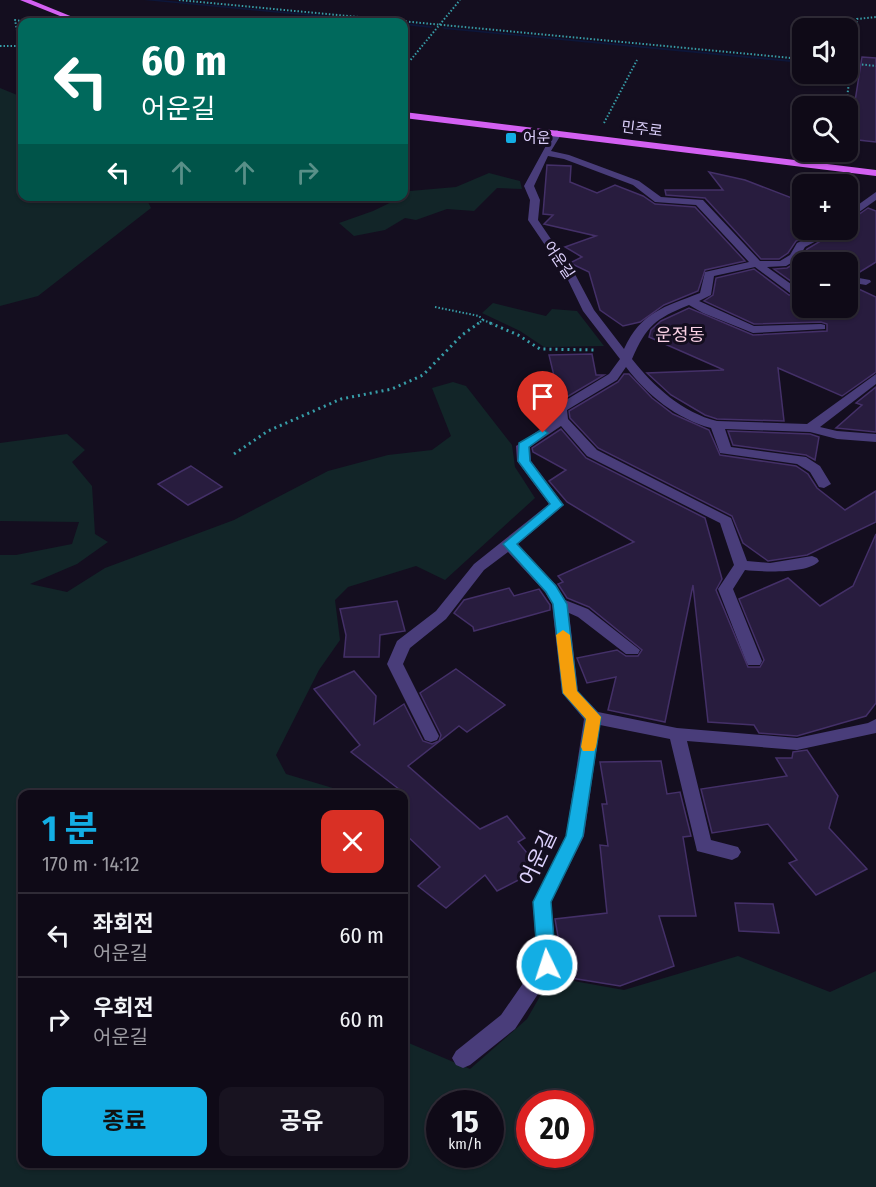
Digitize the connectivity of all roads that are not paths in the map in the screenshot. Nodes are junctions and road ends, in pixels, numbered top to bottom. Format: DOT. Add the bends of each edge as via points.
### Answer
graph roads {
  1 [pos="24,0"];
  2 [pos="71,18"];
  3 [pos="408,115"];
  4 [pos="557,133"];
  5 [pos="545,153"];
  6 [pos="876,173"];
  7 [pos="876,195"];
  8 [pos="858,210"];
  9 [pos="813,240"];
  10 [pos="797,252"];
  11 [pos="792,258"];
  12 [pos="754,264"];
  13 [pos="858,281"];
  14 [pos="866,282"];
  15 [pos="792,290"];
  16 [pos="692,302"];
  17 [pos="820,327"];
  18 [pos="626,359"];
  19 [pos="876,378"];
  20 [pos="562,420"];
  21 [pos="717,425"];
  22 [pos="810,428"];
  23 [pos="876,438"];
  24 [pos="824,484"];
  25 [pos="509,544"];
  26 [pos="812,561"];
  27 [pos="741,565"];
  28 [pos="560,604"];
  29 [pos="632,650"];
  30 [pos="754,661"];
  31 [pos="593,717"];
  32 [pos="876,725"];
  33 [pos="676,734"];
  34 [pos="431,736"];
  35 [pos="732,852"];
  36 [pos="463,1059"];
  1 -- 2 [label="main road"];
  3 -- 4 [label="main road, 민주로"];
  4 -- 5 [label="street, 어운길"];
  4 -- 6 [label="main road, 민주로"];
  5 -- 12 [label="street" via="636,183 659,200 699,202"];
  5 -- 18 [label="street, 어운길" via="529,186 535,200 532,220 571,276 589,311"];
  7 -- 8 [label="street"];
  9 -- 10 [label="street"];
  11 -- 12 [label="street" via="782,264"];
  12 -- 15 [label="street"];
  12 -- 16 [label="street" via="709,274 705,296"];
  13 -- 14 [label="street"];
  16 -- 17 [label="street" via="753,330"];
  16 -- 18 [label="street" via="660,313 638,332"];
  18 -- 20 [label="street" via="613,377 560,409"];
  18 -- 21 [label="street, 어운길" via="642,380 671,404 700,421"];
  19 -- 22 [label="street"];
  20 -- 25 [label="street" via="523,446 524,461 556,505"];
  20 -- 27 [label="street" via="592,453 726,521"];
  21 -- 22 [label="street, 어운길"];
  21 -- 24 [label="street" via="724,450 801,460 815,469"];
  22 -- 23 [label="street, 어운길"];
  25 -- 28 [label="street"];
  25 -- 34 [label="street" via="479,567 441,615 403,645 395,664"];
  26 -- 27 [label="street" via="770,568"];
  27 -- 30 [label="street" via="725,589"];
  28 -- 29 [label="street" via="583,613"];
  28 -- 31 [label="street" via="570,693"];
  31 -- 33 [label="street"];
  31 -- 36 [label="street, 어운길" via="574,836 542,902 547,965 507,1022"];
  32 -- 33 [label="street" via="797,744"];
  33 -- 35 [label="street" via="703,846"];
}
